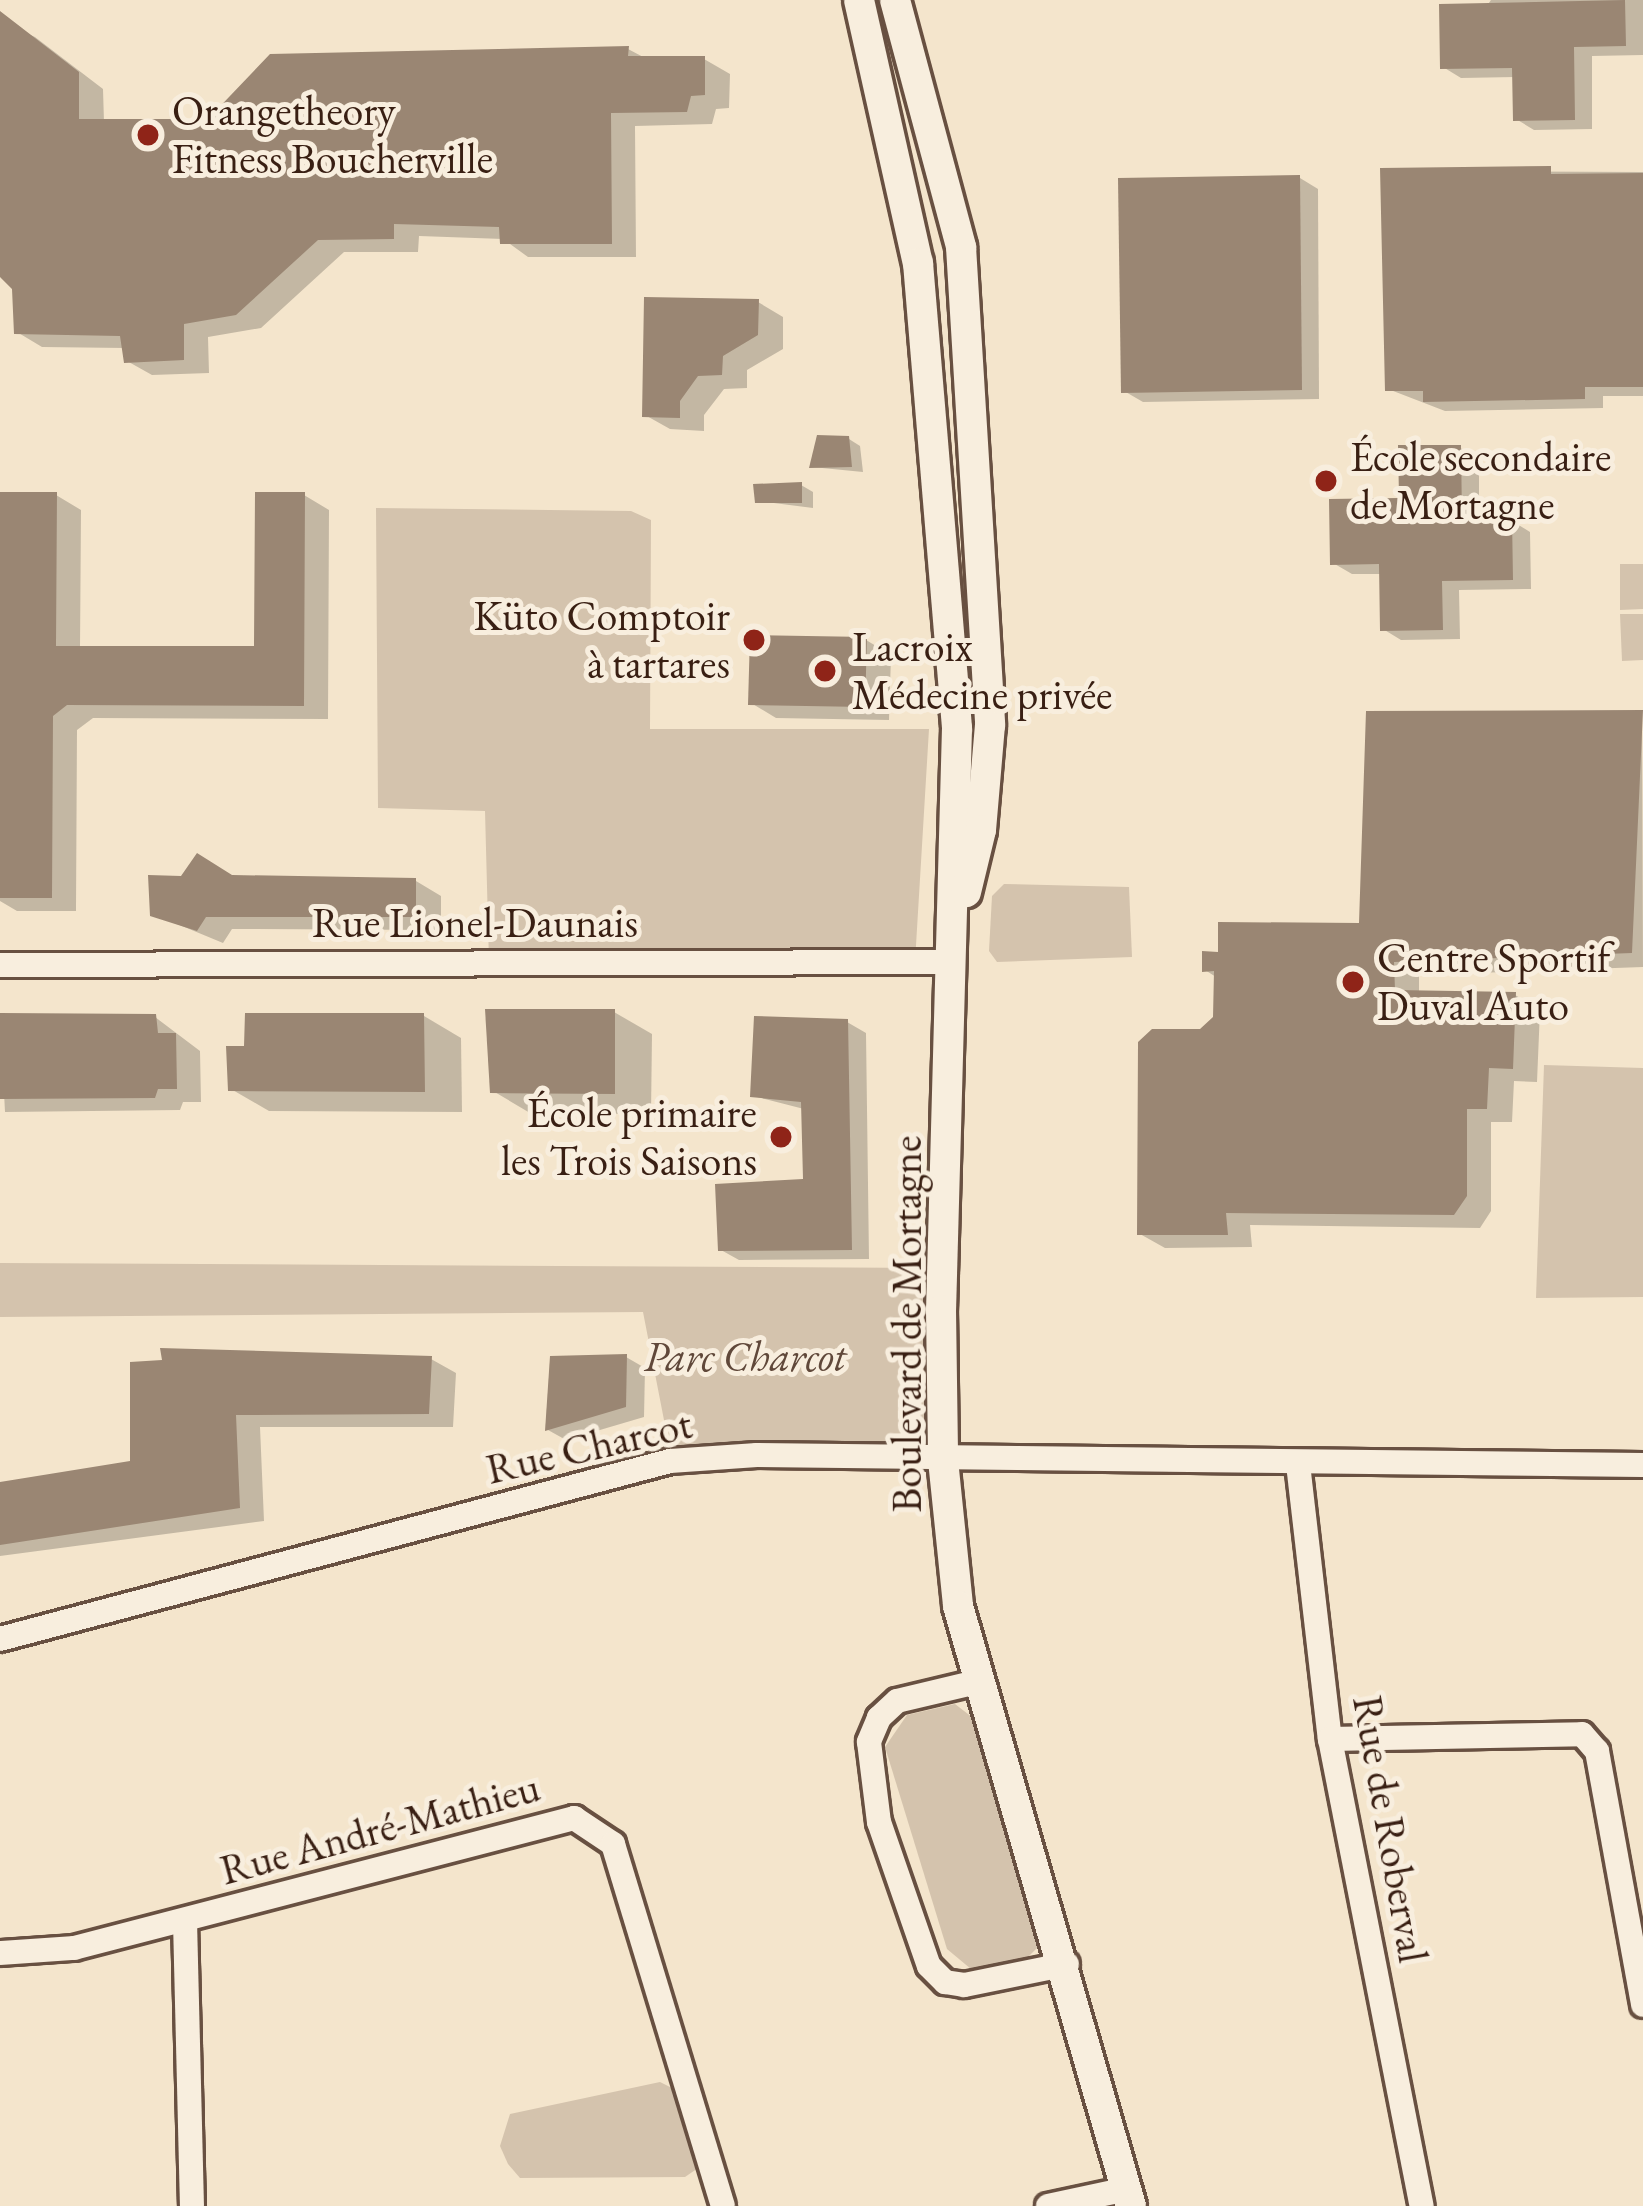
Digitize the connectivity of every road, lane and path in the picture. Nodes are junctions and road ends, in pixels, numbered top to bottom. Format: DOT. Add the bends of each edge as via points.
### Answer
graph roads {
  1 [pos="859,0"];
  2 [pos="895,0"];
  3 [pos="950,962"];
  4 [pos="0,965"];
  5 [pos="943,1460"];
  6 [pos="1298,1464"];
  7 [pos="1643,1465"];
  8 [pos="0,1639"];
  9 [pos="981,1681"];
  10 [pos="1330,1739"];
  11 [pos="185,1921"];
  12 [pos="0,1953"];
  13 [pos="1067,1964"];
  14 [pos="1643,2005"];
  15 [pos="1129,2197"];
  16 [pos="192,2206"];
  17 [pos="723,2206"];
  18 [pos="1048,2206"];
  19 [pos="1422,2206"];
  1 -- 3 [label="street, Boulevard de Mortagne" via="924,319 957,728"];
  2 -- 3 [label="street, Boulevard de Mortagne" via="961,247 990,725 981,830"];
  3 -- 4 [label="street, Rue Lionel-Daunais"];
  3 -- 5 [label="street, Boulevard de Mortagne"];
  5 -- 6 [label="street, Rue Charcot"];
  5 -- 8 [label="street, Rue Charcot" via="670,1461"];
  5 -- 9 [label="street, Boulevard de Mortagne" via="958,1606"];
  6 -- 7 [label="street, Rue Charcot"];
  6 -- 10 [label="street, Rue de Roberval"];
  9 -- 13 [label="street, Boulevard de Mortagne"];
  9 -- 13 [label="street" via="897,1701 879,1718 869,1742 880,1822 929,1966 945,1982"];
  10 -- 14 [label="street" via="1582,1734 1597,1751"];
  10 -- 19 [label="street, Rue de Roberval"];
  11 -- 12 [label="street, Rue André-Mathieu" via="74,1948"];
  11 -- 16 [label="street"];
  11 -- 17 [label="street, Rue André-Mathieu" via="574,1818 613,1844"];
  13 -- 15 [label="street, Boulevard de Mortagne"];
  15 -- 18 [label="street, Boulevard de Mortagne"];
}
